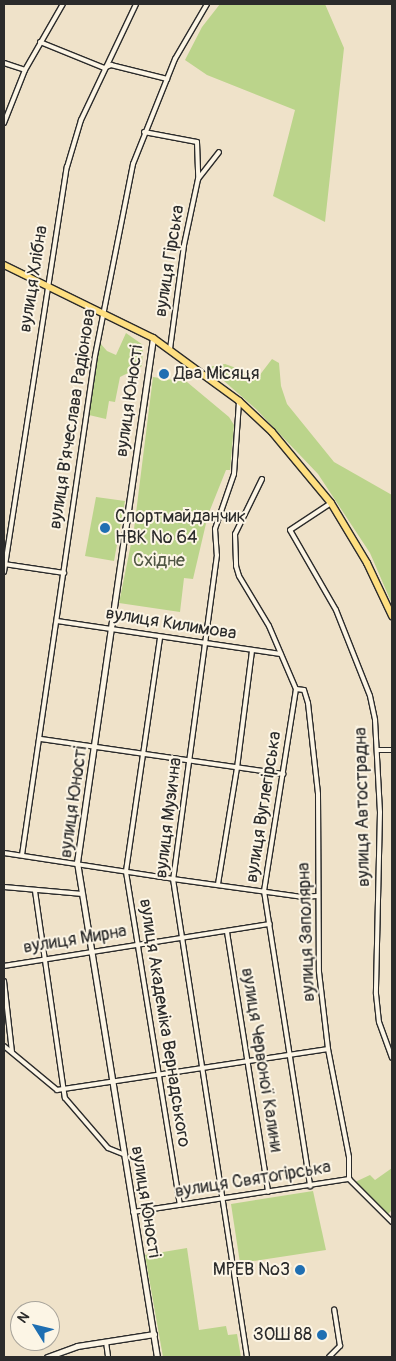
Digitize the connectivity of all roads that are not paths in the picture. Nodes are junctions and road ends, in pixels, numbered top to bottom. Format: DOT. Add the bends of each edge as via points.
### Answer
graph roads {
  1 [pos="62,4"];
  2 [pos="136,4"];
  3 [pos="207,4"];
  4 [pos="40,42"];
  5 [pos="4,63"];
  6 [pos="104,68"];
  7 [pos="25,70"];
  8 [pos="167,79"];
  9 [pos="4,123"];
  10 [pos="144,132"];
  11 [pos="219,152"];
  12 [pos="198,179"];
  13 [pos="4,265"];
  14 [pos="46,285"];
  15 [pos="104,312"];
  16 [pos="153,338"];
  17 [pos="170,349"];
  18 [pos="239,401"];
  19 [pos="262,479"];
  20 [pos="331,503"];
  21 [pos="4,564"];
  22 [pos="4,572"];
  23 [pos="64,574"];
  24 [pos="392,616"];
  25 [pos="57,620"];
  26 [pos="113,630"];
  27 [pos="160,638"];
  28 [pos="206,645"];
  29 [pos="252,651"];
  30 [pos="281,654"];
  31 [pos="296,689"];
  32 [pos="41,739"];
  33 [pos="95,748"];
  34 [pos="378,750"];
  35 [pos="392,750"];
  36 [pos="142,754"];
  37 [pos="189,761"];
  38 [pos="238,768"];
  39 [pos="283,774"];
  40 [pos="4,853"];
  41 [pos="22,855"];
  42 [pos="77,862"];
  43 [pos="126,872"];
  44 [pos="174,879"];
  45 [pos="218,884"];
  46 [pos="4,887"];
  47 [pos="34,891"];
  48 [pos="264,891"];
  49 [pos="84,894"];
  50 [pos="317,896"];
  51 [pos="270,924"];
  52 [pos="227,932"];
  53 [pos="183,936"];
  54 [pos="138,944"];
  55 [pos="92,952"];
  56 [pos="45,960"];
  57 [pos="4,966"];
  58 [pos="4,981"];
  59 [pos="4,1046"];
  60 [pos="328,1049"];
  61 [pos="12,1052"];
  62 [pos="291,1054"];
  63 [pos="392,1058"];
  64 [pos="247,1061"];
  65 [pos="203,1068"];
  66 [pos="158,1074"];
  67 [pos="112,1082"];
  68 [pos="64,1089"];
  69 [pos="123,1154"];
  70 [pos="349,1179"];
  71 [pos="310,1186"];
  72 [pos="268,1192"];
  73 [pos="224,1199"];
  74 [pos="180,1205"];
  75 [pos="133,1212"];
  76 [pos="392,1222"];
  77 [pos="334,1309"];
  78 [pos="154,1334"];
  79 [pos="106,1342"];
  80 [pos="58,1355"];
  81 [pos="47,1357"];
  82 [pos="108,1357"];
  83 [pos="157,1357"];
  84 [pos="247,1357"];
  85 [pos="329,1357"];
  1 -- 4 [label="street"];
  2 -- 6 [label="street, вулиця Хлібна"];
  3 -- 8 [label="street, вулиця В'ячеслава Радіонова" via="190,29"];
  4 -- 6 [label="street"];
  4 -- 7 [label="street"];
  5 -- 7 [label="street"];
  6 -- 8 [label="street" via="112,65"];
  6 -- 14 [label="street, вулиця Хлібна" via="81,120 67,168"];
  7 -- 9 [label="street"];
  8 -- 10 [label="street, вулиця В'ячеслава Радіонова"];
  10 -- 12 [label="street, вулиця Гірська" via="196,142"];
  10 -- 15 [label="street, вулиця В'ячеслава Радіонова" via="133,164"];
  11 -- 12 [label="street, вулиця Гірська"];
  12 -- 17 [label="street, вулиця Гірська" via="184,246"];
  13 -- 14 [label="highway"];
  14 -- 15 [label="highway"];
  14 -- 21 [label="street, вулиця Хлібна"];
  15 -- 16 [label="highway"];
  15 -- 23 [label="street, вулиця В'ячеслава Радіонова"];
  16 -- 17 [label="highway"];
  16 -- 26 [label="street, вулиця Юності"];
  17 -- 18 [label="highway"];
  18 -- 20 [label="highway" via="272,432"];
  18 -- 28 [label="street, вулиця Музична" via="234,474 215,529 216,555"];
  19 -- 30 [label="street" via="235,534 236,566 238,576 269,626"];
  20 -- 24 [label="highway" via="367,563"];
  20 -- 34 [label="street, вулиця Автострадна" via="290,530 336,610 362,675 375,720"];
  21 -- 22 [label="street, вулиця Хлібна"];
  21 -- 23 [label="street"];
  23 -- 25 [label="street, вулиця В'ячеслава Радіонова"];
  25 -- 26 [label="street, вулиця Килимова"];
  25 -- 32 [label="street, вулиця В'ячеслава Радіонова"];
  26 -- 27 [label="street, вулиця Килимова"];
  26 -- 33 [label="street, вулиця Юності"];
  27 -- 28 [label="street, вулиця Килимова"];
  27 -- 36 [label="street, вулиця Академіка Вернадського"];
  28 -- 29 [label="street, вулиця Килимова"];
  28 -- 37 [label="street, вулиця Музична"];
  29 -- 30 [label="street, вулиця Килимова"];
  29 -- 38 [label="street"];
  30 -- 31 [label="street"];
  31 -- 39 [label="street, вулиця Вуглегірська"];
  31 -- 50 [label="street, вулиця Заполярна" via="304,690 308,703 318,794"];
  32 -- 33 [label="street"];
  32 -- 41 [label="street, вулиця В'ячеслава Радіонова"];
  33 -- 36 [label="street"];
  33 -- 42 [label="street, вулиця Юності"];
  34 -- 35 [label="street"];
  34 -- 63 [label="street, вулиця Автострадна" via="380,812 376,994 379,1022"];
  36 -- 37 [label="street"];
  36 -- 43 [label="street, вулиця Академіка Вернадського"];
  37 -- 38 [label="street"];
  37 -- 44 [label="street, вулиця Музична"];
  38 -- 39 [label="street"];
  38 -- 45 [label="street"];
  39 -- 48 [label="street, вулиця Вуглегірська"];
  40 -- 41 [label="street"];
  41 -- 42 [label="street"];
  42 -- 43 [label="street"];
  42 -- 49 [label="street, вулиця Юності"];
  43 -- 44 [label="street"];
  43 -- 54 [label="street, вулиця Академіка Вернадського"];
  44 -- 45 [label="street"];
  44 -- 53 [label="street, вулиця Музична"];
  45 -- 48 [label="street"];
  46 -- 47 [label="street"];
  47 -- 49 [label="street"];
  47 -- 56 [label="street"];
  48 -- 50 [label="street"];
  48 -- 51 [label="street, вулиця Вуглегірська"];
  49 -- 55 [label="street, вулиця Юності"];
  50 -- 60 [label="street, вулиця Заполярна" via="319,972"];
  51 -- 52 [label="street, вулиця Мирна"];
  51 -- 62 [label="street, вулиця Вуглегірська"];
  52 -- 53 [label="street, вулиця Мирна"];
  52 -- 64 [label="street, вулиця Червоної Калини"];
  53 -- 54 [label="street, вулиця Мирна"];
  53 -- 65 [label="street, вулиця Музична"];
  54 -- 55 [label="street, вулиця Мирна"];
  54 -- 66 [label="street, вулиця Академіка Вернадського"];
  55 -- 56 [label="street, вулиця Мирна"];
  55 -- 67 [label="street, вулиця Юності"];
  56 -- 57 [label="street, вулиця Мирна"];
  56 -- 68 [label="street"];
  58 -- 61 [label="street"];
  59 -- 61 [label="street"];
  60 -- 62 [label="street"];
  60 -- 70 [label="street, вулиця Заполярна" via="348,1148"];
  61 -- 68 [label="street" via="56,1090"];
  62 -- 64 [label="street"];
  62 -- 71 [label="street, вулиця Вуглегірська"];
  64 -- 65 [label="street"];
  64 -- 72 [label="street, вулиця Червоної Калини"];
  65 -- 66 [label="street"];
  65 -- 73 [label="street, вулиця Музична"];
  66 -- 67 [label="street"];
  66 -- 74 [label="street, вулиця Академіка Вернадського"];
  67 -- 68 [label="street"];
  67 -- 69 [label="street, вулиця Юності"];
  68 -- 69 [label="street" via="67,1102 108,1148"];
  69 -- 75 [label="street, вулиця Юності"];
  70 -- 71 [label="street, вулиця Святогірська"];
  70 -- 76 [label="street"];
  71 -- 72 [label="street, вулиця Святогірська"];
  72 -- 73 [label="street, вулиця Святогірська"];
  73 -- 74 [label="street, вулиця Святогірська"];
  73 -- 84 [label="street, вулиця Музична"];
  74 -- 75 [label="street, вулиця Святогірська"];
  75 -- 78 [label="street, вулиця Юності"];
  77 -- 85 [label="street" via="340,1346"];
  78 -- 79 [label="street"];
  78 -- 83 [label="street, вулиця Юності"];
  79 -- 80 [label="street"];
  79 -- 82 [label="street"];
  80 -- 81 [label="street"];
}
